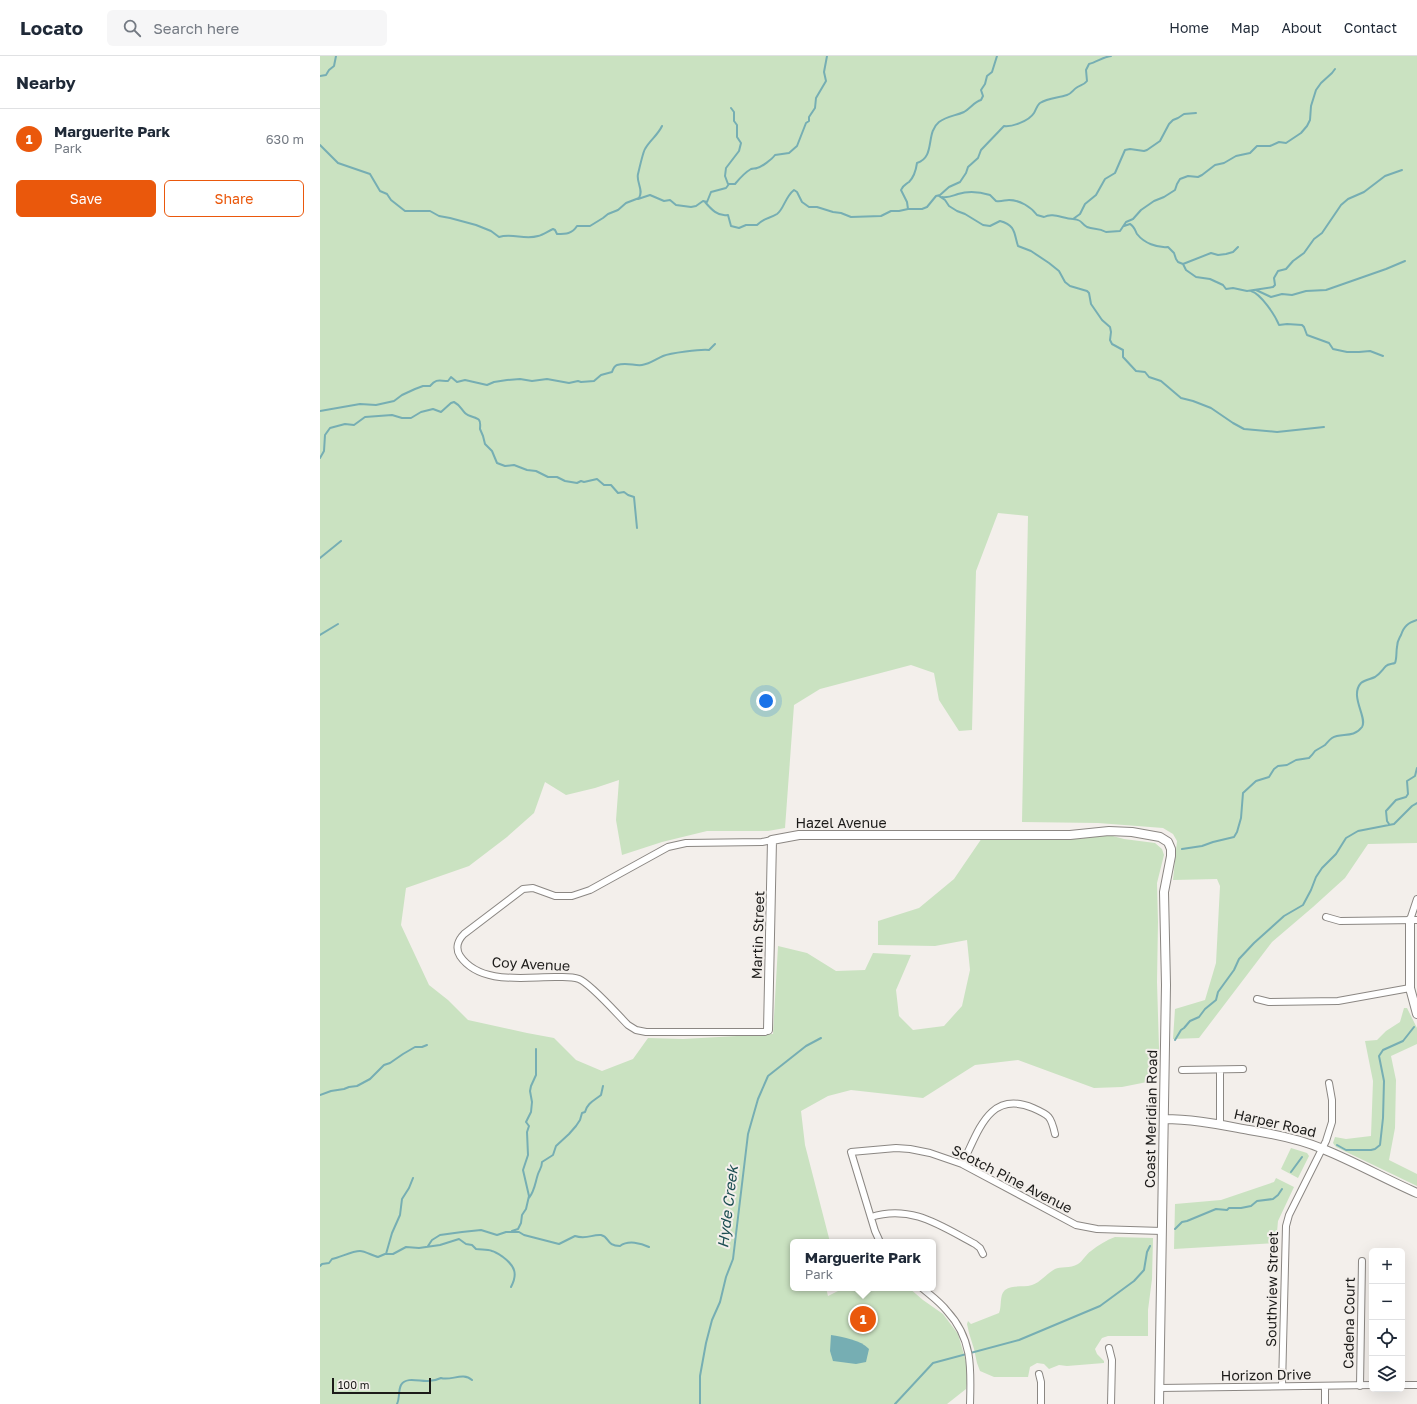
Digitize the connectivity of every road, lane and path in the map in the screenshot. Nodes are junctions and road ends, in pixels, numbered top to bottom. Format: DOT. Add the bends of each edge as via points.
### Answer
graph roads {
  1 [pos="1163,838"];
  2 [pos="772,840"];
  3 [pos="532,888"];
  4 [pos="1417,899"];
  5 [pos="1326,917"];
  6 [pos="1413,920"];
  7 [pos="1410,988"];
  8 [pos="1257,999"];
  9 [pos="1417,1014"];
  10 [pos="768,1030"];
  11 [pos="1243,1069"];
  12 [pos="1182,1070"];
  13 [pos="1220,1070"];
  14 [pos="1329,1083"];
  15 [pos="1164,1120"];
  16 [pos="1220,1124"];
  17 [pos="1055,1134"];
  18 [pos="1322,1148"];
  19 [pos="962,1164"];
  20 [pos="1417,1193"];
  21 [pos="871,1217"];
  22 [pos="1162,1231"];
  23 [pos="879,1239"];
  24 [pos="983,1254"];
  25 [pos="1362,1261"];
  26 [pos="925,1291"];
  27 [pos="1109,1348"];
  28 [pos="1039,1374"];
  29 [pos="1369,1385"];
  30 [pos="1405,1385"];
  31 [pos="1417,1385"];
  32 [pos="1282,1386"];
  33 [pos="1325,1386"];
  34 [pos="1360,1386"];
  35 [pos="1159,1388"];
  36 [pos="970,1404"];
  37 [pos="1041,1404"];
  38 [pos="1112,1404"];
  39 [pos="1159,1404"];
  40 [pos="1325,1404"];
  1 -- 2 [label="street, Hazel Avenue" via="1109,831 1056,835 799,835"];
  1 -- 15 [label="street, Coast Meridian Road" via="1169,844 1171,852 1164,892"];
  2 -- 3 [label="street, Hazel Avenue" via="686,843 668,847 590,890 572,896 555,896"];
  2 -- 10 [label="street, Martin Street"];
  3 -- 10 [label="street, Coy Avenue" via="516,892 461,938 458,951 467,963 483,974 495,977 580,979 636,1030"];
  4 -- 6 [label="street"];
  5 -- 6 [label="street" via="1340,921"];
  6 -- 7 [label="street"];
  7 -- 8 [label="street" via="1338,1002 1269,1002"];
  7 -- 9 [label="street"];
  11 -- 13 [label="street"];
  12 -- 13 [label="street"];
  13 -- 16 [label="street"];
  14 -- 18 [label="street, Southview Street" via="1332,1122"];
  15 -- 16 [label="street, Harper Road"];
  15 -- 22 [label="street, Coast Meridian Road"];
  16 -- 18 [label="street, Harper Road" via="1276,1135"];
  17 -- 19 [label="street" via="1050,1118 1046,1114 1019,1103 1004,1104 988,1115"];
  18 -- 20 [label="street, Harper Road"];
  18 -- 32 [label="street, Southview Street" via="1286,1226"];
  19 -- 21 [label="street, Scotch Pine Avenue" via="937,1154 910,1149 886,1148 851,1152"];
  19 -- 22 [label="street, Scotch Pine Avenue" via="1072,1223 1097,1229"];
  21 -- 23 [label="street"];
  21 -- 24 [label="street" via="900,1213 923,1217 975,1244"];
  22 -- 35 [label="street, Coast Meridian Road"];
  25 -- 34 [label="street, Cadena Court"];
  26 -- 36 [label="street" via="948,1311 957,1323 968,1348"];
  27 -- 38 [label="street" via="1112,1362"];
  28 -- 37 [label="street"];
  29 -- 34 [label="street, Horizon Drive"];
  30 -- 31 [label="street"];
  32 -- 33 [label="street, Horizon Drive"];
  32 -- 35 [label="street, Horizon Drive"];
  33 -- 34 [label="street, Horizon Drive"];
  33 -- 40 [label="street"];
  35 -- 39 [label="street, Coast Meridian Road"];
}
